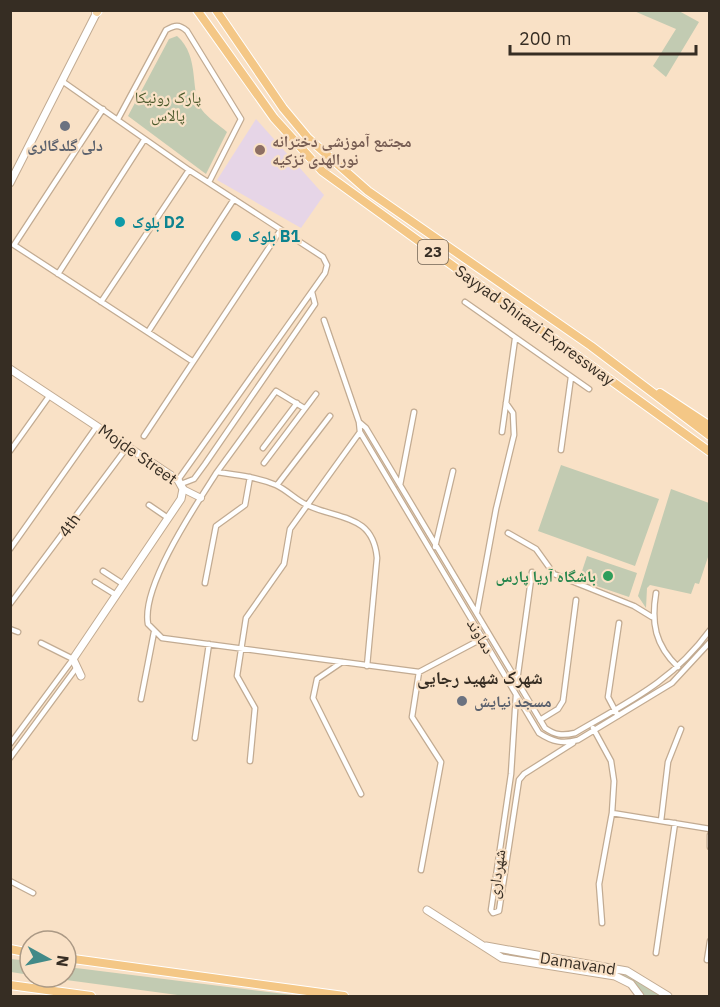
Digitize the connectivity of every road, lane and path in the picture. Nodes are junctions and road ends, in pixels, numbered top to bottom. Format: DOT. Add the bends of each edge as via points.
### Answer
graph roads {
  1 [pos="197,10"];
  2 [pos="218,10"];
  3 [pos="96,11"];
  4 [pos="62,81"];
  5 [pos="103,109"];
  6 [pos="118,119"];
  7 [pos="144,140"];
  8 [pos="189,170"];
  9 [pos="209,182"];
  10 [pos="10,183"];
  11 [pos="234,200"];
  12 [pos="280,231"];
  13 [pos="58,274"];
  14 [pos="312,292"];
  15 [pos="101,302"];
  16 [pos="465,302"];
  17 [pos="324,320"];
  18 [pos="148,332"];
  19 [pos="515,339"];
  20 [pos="591,346"];
  21 [pos="192,361"];
  22 [pos="10,369"];
  23 [pos="571,377"];
  24 [pos="589,389"];
  25 [pos="316,394"];
  26 [pos="50,395"];
  27 [pos="297,403"];
  28 [pos="506,404"];
  29 [pos="304,408"];
  30 [pos="414,412"];
  31 [pos="330,416"];
  32 [pos="359,422"];
  33 [pos="97,426"];
  34 [pos="710,426"];
  35 [pos="360,432"];
  36 [pos="502,432"];
  37 [pos="144,436"];
  38 [pos="710,436"];
  39 [pos="128,446"];
  40 [pos="263,448"];
  41 [pos="561,450"];
  42 [pos="10,451"];
  43 [pos="710,452"];
  44 [pos="264,463"];
  45 [pos="453,471"];
  46 [pos="217,472"];
  47 [pos="249,477"];
  48 [pos="181,485"];
  49 [pos="277,485"];
  50 [pos="400,485"];
  51 [pos="201,498"];
  52 [pos="149,505"];
  53 [pos="307,505"];
  54 [pos="168,518"];
  55 [pos="508,533"];
  56 [pos="436,546"];
  57 [pos="10,549"];
  58 [pos="430,550"];
  59 [pos="103,571"];
  60 [pos="532,572"];
  61 [pos="95,582"];
  62 [pos="205,583"];
  63 [pos="123,585"];
  64 [pos="656,593"];
  65 [pos="116,595"];
  66 [pos="576,600"];
  67 [pos="10,604"];
  68 [pos="476,614"];
  69 [pos="470,617"];
  70 [pos="652,617"];
  71 [pos="620,623"];
  72 [pos="10,628"];
  73 [pos="710,630"];
  74 [pos="18,632"];
  75 [pos="154,632"];
  76 [pos="489,635"];
  77 [pos="482,638"];
  78 [pos="710,642"];
  79 [pos="41,643"];
  80 [pos="209,644"];
  81 [pos="241,649"];
  82 [pos="73,659"];
  83 [pos="342,662"];
  84 [pos="367,666"];
  85 [pos="77,667"];
  86 [pos="678,667"];
  87 [pos="419,672"];
  88 [pos="81,676"];
  89 [pos="517,681"];
  90 [pos="516,695"];
  91 [pos="141,699"];
  92 [pos="614,710"];
  93 [pos="618,716"];
  94 [pos="540,720"];
  95 [pos="591,723"];
  96 [pos="681,729"];
  97 [pos="595,730"];
  98 [pos="195,738"];
  99 [pos="578,740"];
  100 [pos="10,744"];
  101 [pos="10,758"];
  102 [pos="250,761"];
  103 [pos="512,774"];
  104 [pos="521,777"];
  105 [pos="361,794"];
  106 [pos="507,800"];
  107 [pos="516,801"];
  108 [pos="612,813"];
  109 [pos="661,821"];
  110 [pos="675,823"];
  111 [pos="710,829"];
  112 [pos="710,835"];
  113 [pos="710,847"];
  114 [pos="422,870"];
  115 [pos="10,881"];
  116 [pos="33,893"];
  117 [pos="428,910"];
  118 [pos="602,923"];
  119 [pos="710,941"];
  120 [pos="481,945"];
  121 [pos="656,953"];
  122 [pos="78,960"];
  123 [pos="707,960"];
  124 [pos="10,985"];
  125 [pos="91,996"];
  126 [pos="344,996"];
  127 [pos="640,996"];
  128 [pos="668,996"];
  1 -- 43 [label="highway, Sayyad Shirazi Expressway / 23" via="274,118 322,171"];
  2 -- 20 [label="highway, Sayyad Shirazi Expressway / 23" via="284,108 334,163 368,191"];
  3 -- 4 [label="main road"];
  4 -- 5 [label="street"];
  4 -- 10 [label="main road"];
  5 -- 6 [label="street"];
  5 -- 13 [label="street" via="14,245"];
  6 -- 7 [label="street"];
  6 -- 9 [label="street" via="166,30 182,26 241,119"];
  7 -- 8 [label="street"];
  7 -- 13 [label="street"];
  8 -- 9 [label="street"];
  8 -- 15 [label="street"];
  9 -- 11 [label="street"];
  11 -- 12 [label="street"];
  11 -- 18 [label="street"];
  12 -- 14 [label="street" via="323,257 325,273"];
  12 -- 21 [label="street"];
  13 -- 15 [label="street"];
  14 -- 48 [label="street"];
  14 -- 48 [label="street" via="315,304 296,333 194,479"];
  15 -- 18 [label="street"];
  16 -- 19 [label="street"];
  17 -- 32 [label="street, دماوند"];
  18 -- 21 [label="street"];
  19 -- 23 [label="street"];
  19 -- 28 [label="street"];
  20 -- 34 [label="highway"];
  20 -- 38 [label="highway, Sayyad Shirazi Expressway / 23"];
  21 -- 37 [label="street"];
  22 -- 26 [label="main road, Mojde Street"];
  23 -- 24 [label="street"];
  23 -- 41 [label="street"];
  25 -- 29 [label="street"];
  26 -- 33 [label="main road, Mojde Street"];
  26 -- 42 [label="street"];
  27 -- 29 [label="street"];
  27 -- 40 [label="street"];
  27 -- 46 [label="street" via="276,391"];
  28 -- 36 [label="street"];
  28 -- 68 [label="street" via="513,413 514,435"];
  29 -- 44 [label="street"];
  30 -- 50 [label="street"];
  31 -- 49 [label="street"];
  32 -- 35 [label="street, دماوند"];
  32 -- 50 [label="street, دماوند"];
  33 -- 39 [label="main road, Mojde Street"];
  33 -- 57 [label="street"];
  35 -- 53 [label="street"];
  35 -- 58 [label="street, دماوند"];
  39 -- 48 [label="main road, Mojde Street"];
  39 -- 67 [label="street, 4th"];
  45 -- 56 [label="street"];
  46 -- 47 [label="street"];
  46 -- 51 [label="street"];
  47 -- 49 [label="street"];
  47 -- 62 [label="street" via="245,505 216,526"];
  48 -- 51 [label="street"];
  48 -- 54 [label="main road, Mojde Street" via="181,499"];
  49 -- 53 [label="street"];
  50 -- 56 [label="street, دماوند"];
  51 -- 75 [label="street" via="172,543 148,605 148,624"];
  52 -- 54 [label="street"];
  53 -- 81 [label="street" via="290,529 284,564 246,618"];
  53 -- 84 [label="street" via="346,517 364,527 376,542"];
  54 -- 63 [label="main road, Mojde Street"];
  55 -- 70 [label="street" via="536,549 554,574"];
  56 -- 58 [label="street"];
  56 -- 68 [label="street, دماوند"];
  58 -- 69 [label="street, دماوند"];
  59 -- 63 [label="street"];
  60 -- 89 [label="street"];
  61 -- 65 [label="street"];
  63 -- 65 [label="main road, Mojde Street"];
  64 -- 70 [label="street"];
  65 -- 82 [label="main road, Mojde Street"];
  66 -- 94 [label="street" via="563,701"];
  68 -- 69 [label="street"];
  68 -- 76 [label="street, دماوند"];
  69 -- 77 [label="street, دماوند"];
  70 -- 86 [label="street" via="657,637"];
  71 -- 92 [label="street" via="608,698"];
  72 -- 74 [label="street"];
  73 -- 86 [label="street, دماوند"];
  75 -- 80 [label="street" via="162,638"];
  75 -- 91 [label="street"];
  76 -- 77 [label="street"];
  76 -- 89 [label="street, دماوند"];
  77 -- 87 [label="street"];
  77 -- 90 [label="street, دماوند"];
  78 -- 93 [label="street" via="672,683"];
  79 -- 82 [label="street"];
  80 -- 81 [label="street"];
  80 -- 98 [label="street"];
  81 -- 83 [label="street"];
  81 -- 102 [label="street" via="237,676 255,708"];
  82 -- 85 [label="main road"];
  82 -- 100 [label="street"];
  83 -- 84 [label="street"];
  83 -- 105 [label="street" via="317,679 313,698"];
  84 -- 87 [label="street"];
  85 -- 88 [label="main road"];
  85 -- 101 [label="street"];
  86 -- 92 [label="street, دماوند"];
  87 -- 114 [label="street" via="412,717 441,762"];
  89 -- 94 [label="street, دماوند"];
  90 -- 99 [label="street, دماوند" via="539,733 550,741"];
  90 -- 103 [label="street, شهرداری"];
  92 -- 93 [label="street"];
  92 -- 95 [label="street, دماوند"];
  93 -- 97 [label="street"];
  94 -- 95 [label="street, دماوند" via="545,728 564,736"];
  95 -- 97 [label="street"];
  96 -- 109 [label="street" via="668,762"];
  97 -- 99 [label="street"];
  97 -- 108 [label="street" via="611,761"];
  99 -- 104 [label="street"];
  103 -- 104 [label="street"];
  103 -- 106 [label="street, شهرداری"];
  104 -- 107 [label="street, شهرداری"];
  106 -- 107 [label="street"];
  106 -- 107 [label="street, شهرداری" via="491,910 494,914 499,911"];
  108 -- 109 [label="street"];
  108 -- 118 [label="street" via="599,884"];
  109 -- 110 [label="street"];
  110 -- 111 [label="street"];
  110 -- 121 [label="street"];
  112 -- 113 [label="street"];
  115 -- 116 [label="street"];
  117 -- 120 [label="main road, Damavand"];
  119 -- 123 [label="street"];
  120 -- 127 [label="main road, Damavand" via="502,958 615,976 631,984"];
  120 -- 128 [label="main road, Damavand" via="627,971"];
  122 -- 126 [label="highway"];
  124 -- 125 [label="highway"];
}
